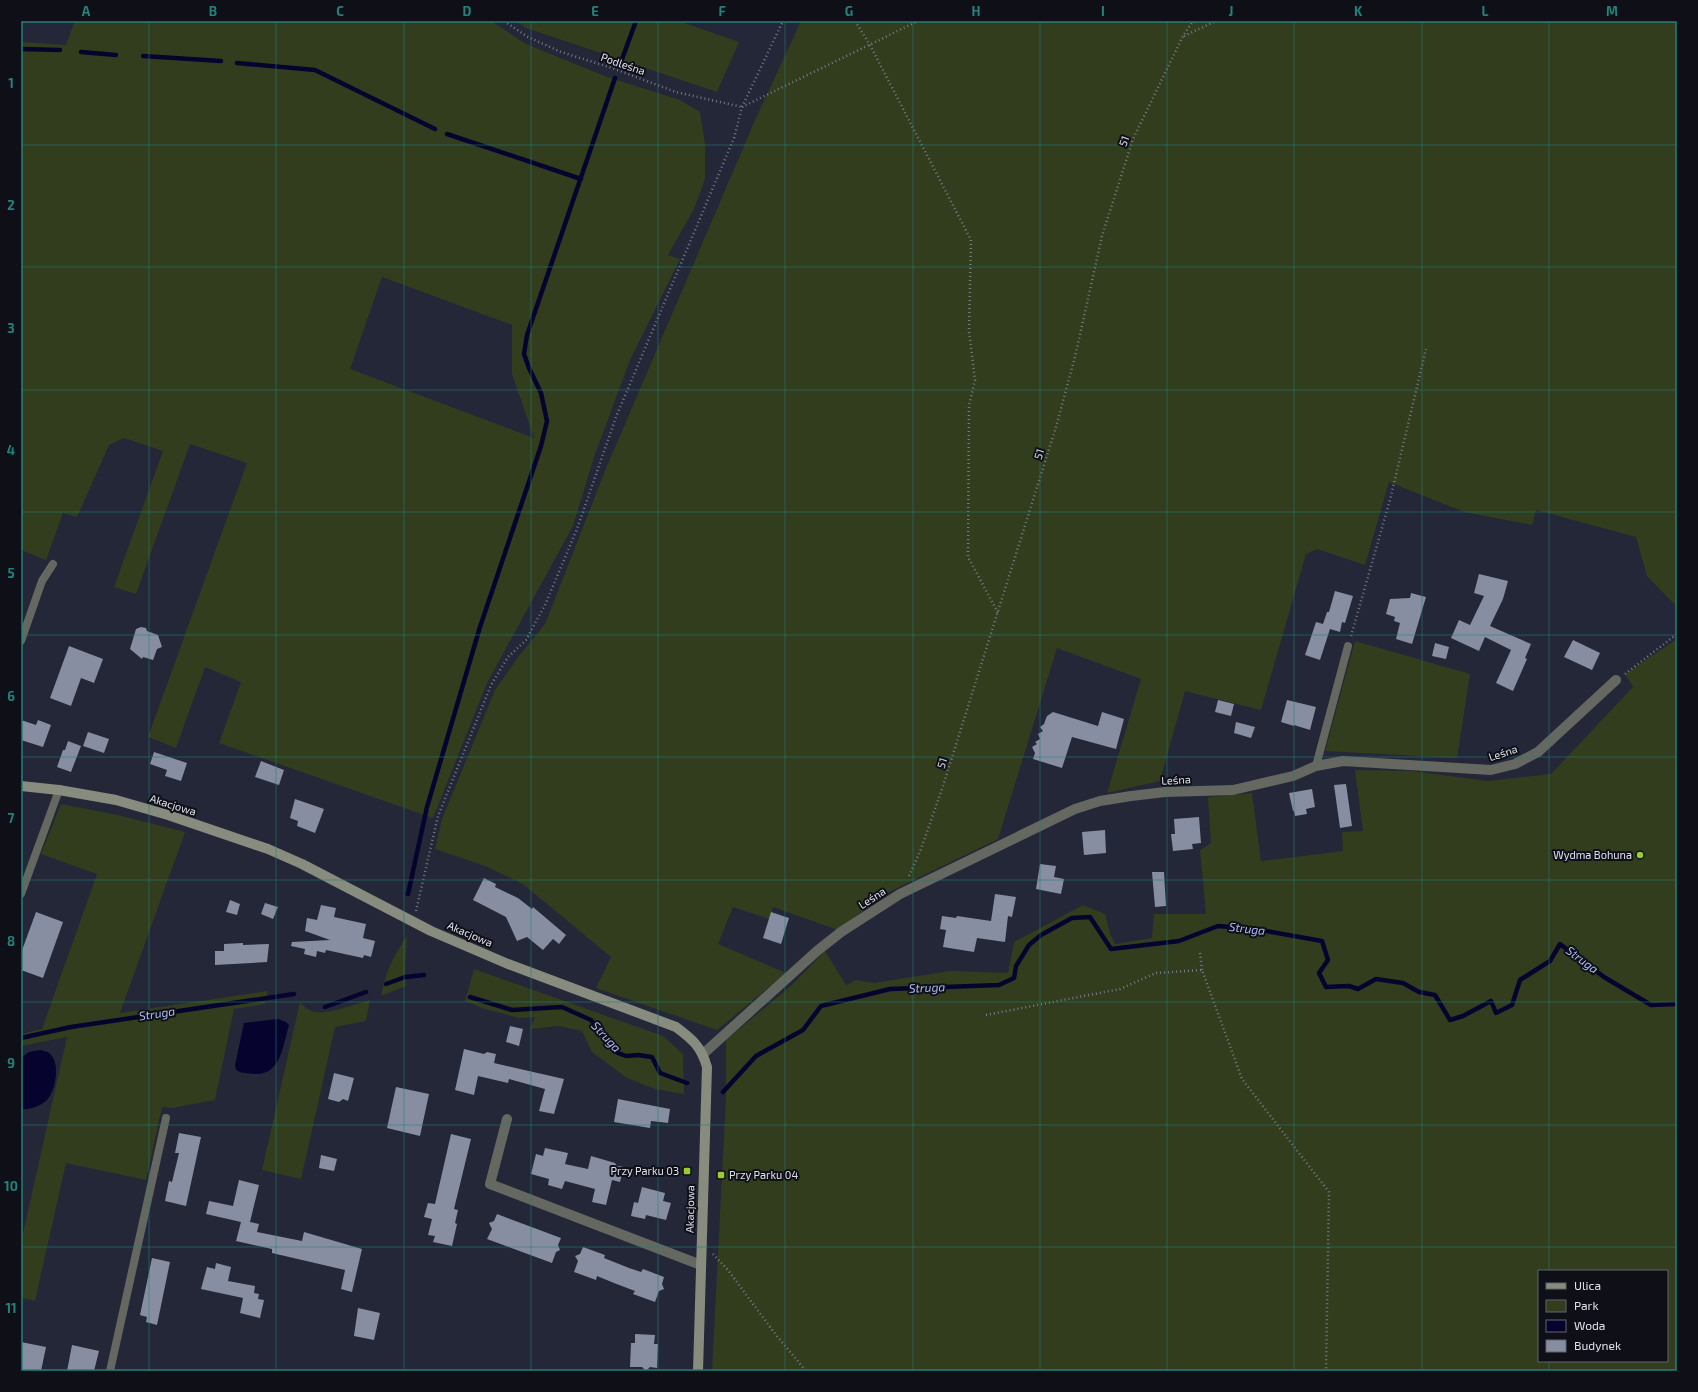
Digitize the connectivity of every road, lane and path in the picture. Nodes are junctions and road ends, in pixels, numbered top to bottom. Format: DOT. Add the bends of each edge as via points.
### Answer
graph roads {
  1 [pos="504,21"];
  2 [pos="783,21"];
  3 [pos="855,21"];
  4 [pos="918,21"];
  5 [pos="1193,21"];
  6 [pos="1216,21"];
  7 [pos="1184,36"];
  8 [pos="870,45"];
  9 [pos="742,107"];
  10 [pos="1426,348"];
  11 [pos="53,564"];
  12 [pos="998,614"];
  13 [pos="1677,634"];
  14 [pos="21,641"];
  15 [pos="1348,646"];
  16 [pos="1616,680"];
  17 [pos="1316,766"];
  18 [pos="21,786"];
  19 [pos="59,790"];
  20 [pos="21,894"];
  21 [pos="900,894"];
  22 [pos="411,921"];
  23 [pos="1200,953"];
  24 [pos="1202,970"];
  25 [pos="986,1015"];
  26 [pos="703,1054"];
  27 [pos="166,1118"];
  28 [pos="507,1119"];
  29 [pos="701,1252"];
  30 [pos="701,1265"];
  31 [pos="110,1371"];
  32 [pos="698,1371"];
  33 [pos="806,1371"];
  34 [pos="1326,1371"];
  1 -- 9 [label="path, Podleśna" via="528,37 561,52 676,92"];
  2 -- 9 [label="path"];
  3 -- 8 [label="path"];
  4 -- 8 [label="path"];
  5 -- 7 [label="path, 51"];
  6 -- 7 [label="path"];
  7 -- 12 [label="path, 51" via="1133,139 1102,236 1075,357 1056,427"];
  8 -- 9 [label="path"];
  8 -- 12 [label="path" via="971,240 969,331 975,380 969,406 968,557"];
  9 -- 22 [label="path" via="734,138 616,416 577,529 545,605 526,640 508,657 490,685 438,816 416,913"];
  10 -- 15 [label="path" via="1390,500"];
  11 -- 14 [label="lane" via="42,581"];
  12 -- 21 [label="path, 51" via="935,809 921,849"];
  13 -- 16 [label="path"];
  15 -- 17 [label="lane"];
  16 -- 17 [label="street, Leśna" via="1538,752 1515,764 1491,770 1343,761"];
  17 -- 21 [label="street, Leśna" via="1293,776 1233,790 1165,792 1100,801 1075,809"];
  18 -- 19 [label="street, Akacjowa"];
  19 -- 20 [label="lane"];
  19 -- 22 [label="street, Akacjowa" via="116,800 268,849"];
  21 -- 26 [label="street, Leśna" via="841,932 817,951"];
  22 -- 26 [label="street, Akacjowa" via="508,964 676,1027 693,1040"];
  23 -- 24 [label="path"];
  24 -- 25 [label="path" via="1156,973 1120,989"];
  24 -- 34 [label="path" via="1242,1079 1329,1192"];
  26 -- 29 [label="street, Akacjowa" via="707,1067"];
  27 -- 31 [label="lane"];
  28 -- 30 [label="street" via="490,1184"];
  29 -- 30 [label="street, Akacjowa"];
  29 -- 33 [label="path" via="714,1254"];
  30 -- 32 [label="street, Akacjowa"];
}
